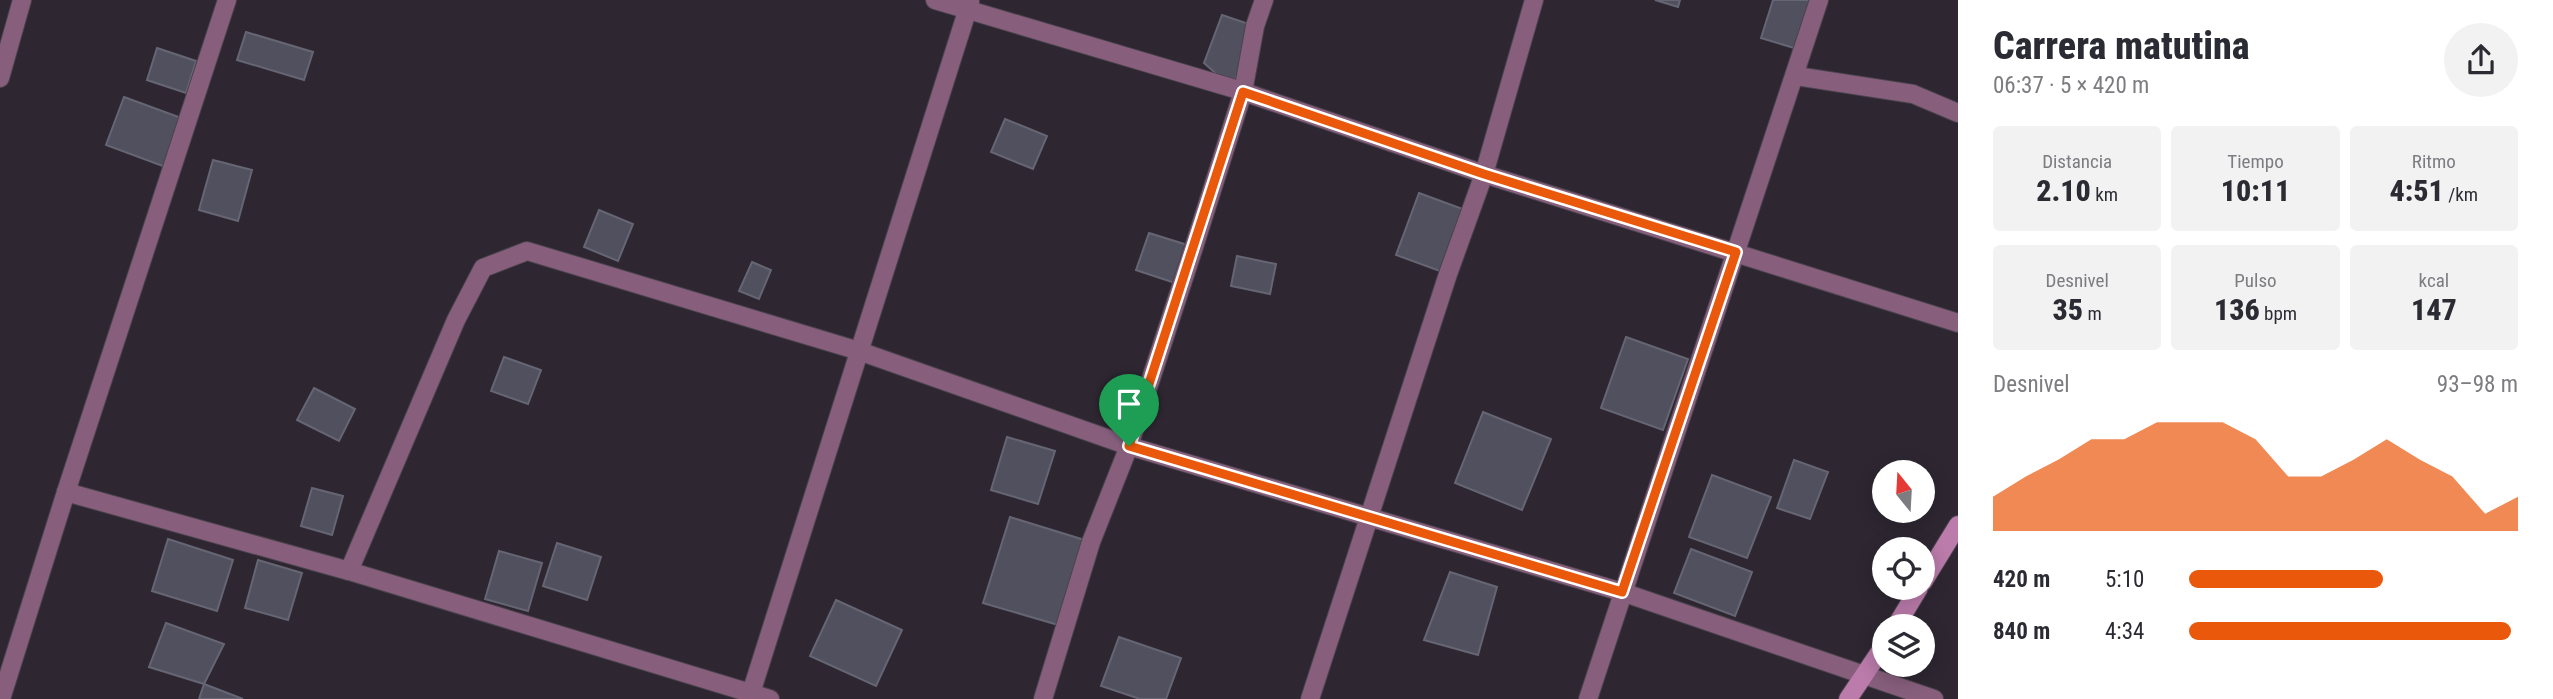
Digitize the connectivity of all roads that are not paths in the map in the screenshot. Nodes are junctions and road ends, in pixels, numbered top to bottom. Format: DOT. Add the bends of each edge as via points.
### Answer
graph roads {
  1 [pos="22,0"];
  2 [pos="227,0"];
  3 [pos="935,0"];
  4 [pos="1264,0"];
  5 [pos="1534,0"];
  6 [pos="1819,0"];
  7 [pos="970,5"];
  8 [pos="1796,76"];
  9 [pos="0,78"];
  10 [pos="1243,92"];
  11 [pos="1958,113"];
  12 [pos="1484,174"];
  13 [pos="1736,252"];
  14 [pos="1958,323"];
  15 [pos="859,351"];
  16 [pos="1129,446"];
  17 [pos="66,492"];
  18 [pos="1370,517"];
  19 [pos="1958,526"];
  20 [pos="1935,563"];
  21 [pos="349,571"];
  22 [pos="1622,592"];
  23 [pos="1872,665"];
  24 [pos="1865,676"];
  25 [pos="751,693"];
  26 [pos="1,699"];
  27 [pos="770,699"];
  28 [pos="1043,699"];
  29 [pos="1310,699"];
  30 [pos="1588,699"];
  31 [pos="1848,699"];
  32 [pos="1934,699"];
  1 -- 9 [label="street"];
  2 -- 17 [label="street"];
  3 -- 7 [label="street"];
  4 -- 10 [label="street"];
  5 -- 12 [label="street"];
  6 -- 8 [label="street"];
  7 -- 10 [label="street"];
  7 -- 15 [label="street"];
  8 -- 11 [label="street" via="1913,94"];
  8 -- 13 [label="street"];
  10 -- 12 [label="street"];
  10 -- 16 [label="street"];
  12 -- 13 [label="street"];
  12 -- 18 [label="street"];
  13 -- 14 [label="street"];
  13 -- 22 [label="street"];
  15 -- 16 [label="street"];
  15 -- 21 [label="street" via="527,251 483,268 456,320"];
  15 -- 25 [label="street"];
  16 -- 18 [label="street"];
  16 -- 28 [label="street" via="1091,542"];
  17 -- 21 [label="street"];
  17 -- 26 [label="street"];
  18 -- 22 [label="street"];
  18 -- 29 [label="street"];
  19 -- 20 [label="street"];
  21 -- 25 [label="street"];
  22 -- 24 [label="street"];
  22 -- 30 [label="street"];
  23 -- 24 [label="street"];
  24 -- 31 [label="street"];
  24 -- 32 [label="street"];
  25 -- 27 [label="street"];
}
